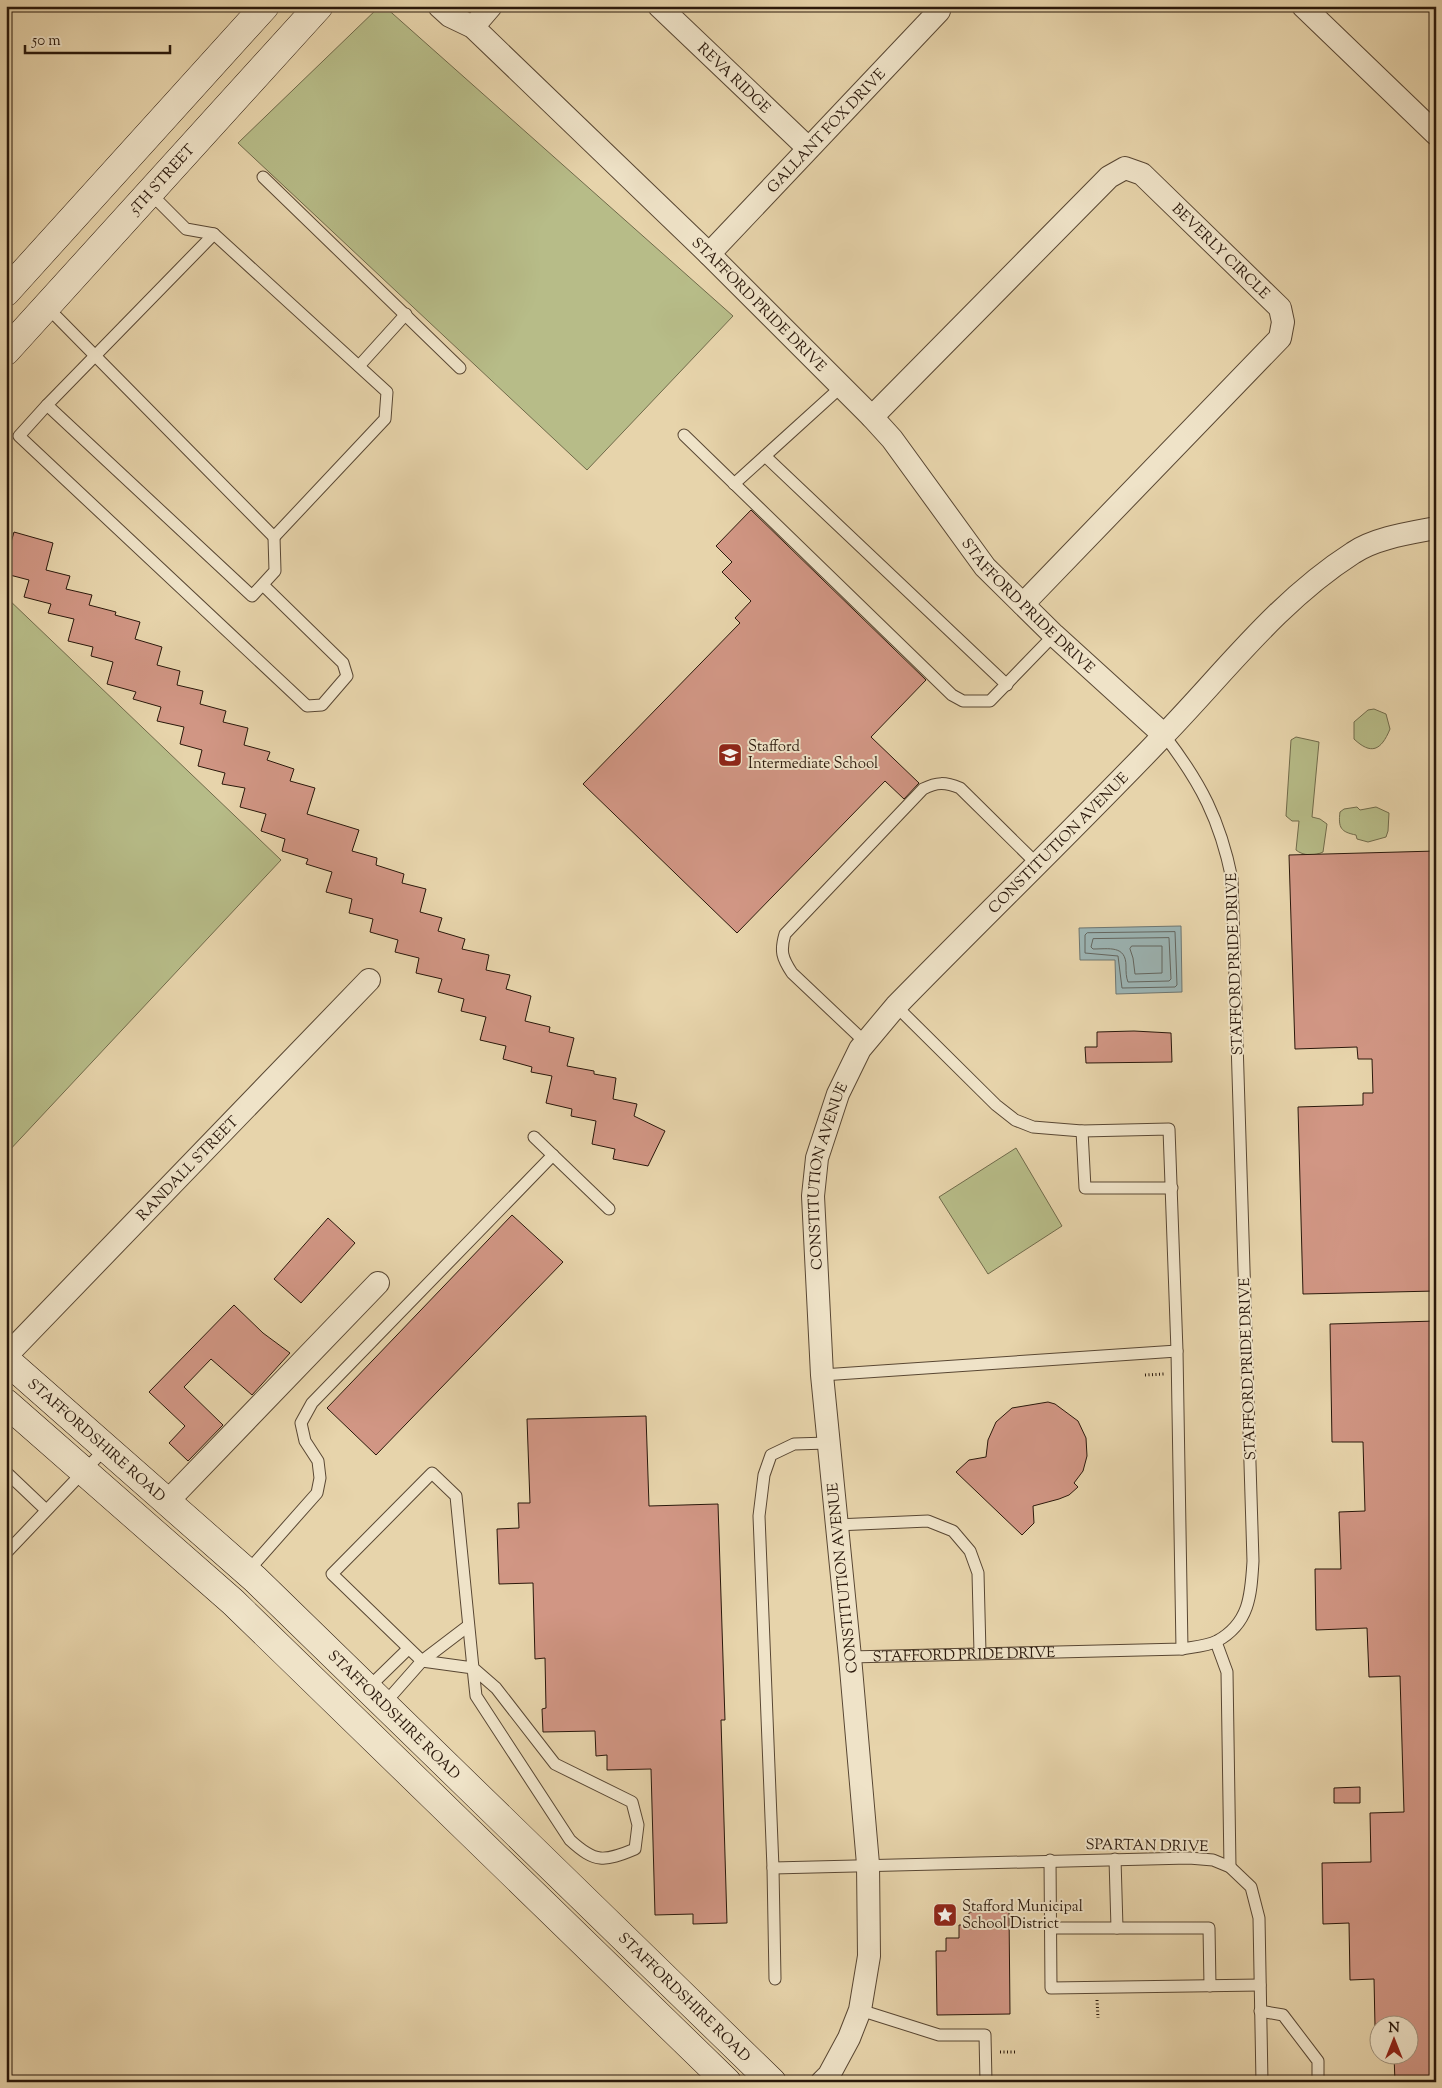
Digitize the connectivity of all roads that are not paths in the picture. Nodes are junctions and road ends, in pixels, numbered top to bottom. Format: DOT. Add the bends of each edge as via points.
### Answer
graph roads {
  1 [pos="265,6"];
  2 [pos="319,6"];
  3 [pos="439,6"];
  4 [pos="491,6"];
  5 [pos="659,6"];
  6 [pos="940,6"];
  7 [pos="1303,6"];
  8 [pos="472,16"];
  9 [pos="1436,134"];
  10 [pos="808,148"];
  11 [pos="119,168"];
  12 [pos="263,177"];
  13 [pos="151,194"];
  14 [pos="214,234"];
  15 [pos="709,254"];
  16 [pos="7,291"];
  17 [pos="47,307"];
  18 [pos="406,314"];
  19 [pos="6,351"];
  20 [pos="95,357"];
  21 [pos="359,366"];
  22 [pos="460,368"];
  23 [pos="842,387"];
  24 [pos="47,405"];
  25 [pos="872,417"];
  26 [pos="684,435"];
  27 [pos="765,456"];
  28 [pos="734,484"];
  29 [pos="1436,528"];
  30 [pos="274,536"];
  31 [pos="262,585"];
  32 [pos="1023,604"];
  33 [pos="1054,636"];
  34 [pos="1006,685"];
  35 [pos="1164,735"];
  36 [pos="1036,863"];
  37 [pos="369,980"];
  38 [pos="896,1006"];
  39 [pos="865,1042"];
  40 [pos="1082,1131"];
  41 [pos="534,1137"];
  42 [pos="553,1156"];
  43 [pos="1172,1188"];
  44 [pos="609,1209"];
  45 [pos="378,1283"];
  46 [pos="1177,1351"];
  47 [pos="6,1356"];
  48 [pos="6,1360"];
  49 [pos="822,1375"];
  50 [pos="6,1403"];
  51 [pos="828,1443"];
  52 [pos="106,1448"];
  53 [pos="84,1471"];
  54 [pos="6,1472"];
  55 [pos="167,1502"];
  56 [pos="46,1510"];
  57 [pos="836,1525"];
  58 [pos="6,1553"];
  59 [pos="247,1572"];
  60 [pos="468,1626"];
  61 [pos="1216,1642"];
  62 [pos="408,1649"];
  63 [pos="1182,1649"];
  64 [pos="980,1653"];
  65 [pos="850,1657"];
  66 [pos="422,1661"];
  67 [pos="473,1668"];
  68 [pos="376,1696"];
  69 [pos="1115,1859"];
  70 [pos="1050,1860"];
  71 [pos="868,1864"];
  72 [pos="1230,1867"];
  73 [pos="773,1868"];
  74 [pos="1050,1928"];
  75 [pos="1117,1928"];
  76 [pos="775,1979"];
  77 [pos="1260,1985"];
  78 [pos="1210,1986"];
  79 [pos="860,2010"];
  80 [pos="1260,2011"];
  81 [pos="726,2082"];
  82 [pos="772,2082"];
  83 [pos="822,2082"];
  84 [pos="986,2082"];
  85 [pos="1262,2082"];
  86 [pos="1318,2082"];
  1 -- 11 [label="main road"];
  2 -- 13 [label="main road, 5TH STREET"];
  3 -- 8 [label="street, STAFFORD PRIDE DRIVE" via="450,16"];
  4 -- 8 [label="street"];
  5 -- 10 [label="street, REVA RIDGE"];
  6 -- 10 [label="street, GALLANT FOX DRIVE" via="939,11"];
  7 -- 9 [label="street"];
  8 -- 15 [label="street, STAFFORD PRIDE DRIVE"];
  10 -- 15 [label="street, GALLANT FOX DRIVE"];
  11 -- 13 [label="main road"];
  11 -- 16 [label="main road"];
  12 -- 18 [label="lane"];
  13 -- 14 [label="lane" via="186,229"];
  13 -- 17 [label="main road, 5TH STREET"];
  14 -- 20 [label="lane"];
  14 -- 21 [label="lane"];
  15 -- 23 [label="street, STAFFORD PRIDE DRIVE"];
  16 -- 17 [label="main road"];
  17 -- 19 [label="main road, 5TH STREET"];
  17 -- 20 [label="lane"];
  18 -- 21 [label="lane"];
  18 -- 22 [label="lane"];
  20 -- 24 [label="lane"];
  20 -- 30 [label="lane"];
  21 -- 30 [label="lane" via="387,392 385,419"];
  23 -- 25 [label="street, STAFFORD PRIDE DRIVE"];
  23 -- 27 [label="lane"];
  24 -- 31 [label="lane" via="252,596"];
  24 -- 31 [label="lane" via="19,436 307,706 322,705 347,676 343,663"];
  25 -- 32 [label="street, STAFFORD PRIDE DRIVE" via="892,439 985,568"];
  25 -- 32 [label="street, BEVERLY CIRCLE" via="1108,177 1125,168 1142,174 1280,308 1283,322 1280,338"];
  26 -- 28 [label="lane"];
  27 -- 28 [label="lane"];
  27 -- 34 [label="lane"];
  28 -- 34 [label="lane" via="952,695 963,701 990,701"];
  29 -- 35 [label="street, CONSTITUTION AVENUE" via="1401,534 1355,551 1317,578 1280,610"];
  30 -- 31 [label="lane" via="275,571"];
  32 -- 33 [label="street, STAFFORD PRIDE DRIVE"];
  33 -- 34 [label="lane"];
  33 -- 35 [label="street, STAFFORD PRIDE DRIVE"];
  35 -- 36 [label="street, CONSTITUTION AVENUE"];
  35 -- 61 [label="lane, STAFFORD PRIDE DRIVE" via="1190,770 1216,820 1232,879 1253,1561 1250,1599 1238,1624"];
  36 -- 38 [label="street, CONSTITUTION AVENUE"];
  36 -- 39 [label="lane" via="960,788 935,783 923,789 785,934 780,948 792,973"];
  37 -- 47 [label="street, RANDALL STREET"];
  38 -- 39 [label="street, CONSTITUTION AVENUE"];
  38 -- 40 [label="lane" via="1015,1120 1033,1127"];
  39 -- 49 [label="street, CONSTITUTION AVENUE" via="838,1094 817,1158 813,1196"];
  40 -- 43 [label="lane" via="1085,1188"];
  40 -- 43 [label="lane" via="1169,1129"];
  41 -- 42 [label="lane"];
  42 -- 44 [label="lane"];
  42 -- 59 [label="lane" via="312,1403 301,1423 305,1441 318,1461 318,1493"];
  43 -- 46 [label="lane"];
  45 -- 55 [label="street"];
  46 -- 49 [label="lane"];
  46 -- 63 [label="lane"];
  48 -- 52 [label="main road, STAFFORDSHIRE ROAD"];
  49 -- 51 [label="street, CONSTITUTION AVENUE"];
  50 -- 53 [label="main road, STAFFORDSHIRE ROAD"];
  51 -- 57 [label="street, CONSTITUTION AVENUE"];
  51 -- 73 [label="lane" via="794,1444 771,1455 764,1475 759,1516"];
  52 -- 53 [label="lane"];
  52 -- 55 [label="main road, STAFFORDSHIRE ROAD"];
  53 -- 56 [label="lane"];
  53 -- 81 [label="main road, STAFFORDSHIRE ROAD" via="233,1602"];
  54 -- 56 [label="lane"];
  55 -- 59 [label="main road, STAFFORDSHIRE ROAD"];
  56 -- 58 [label="lane"];
  57 -- 64 [label="lane" via="928,1521 953,1531 970,1551 978,1573"];
  57 -- 65 [label="street, CONSTITUTION AVENUE"];
  59 -- 68 [label="main road, STAFFORDSHIRE ROAD"];
  60 -- 62 [label="lane" via="456,1496 432,1473 332,1574"];
  60 -- 66 [label="lane"];
  60 -- 67 [label="lane"];
  61 -- 63 [label="lane, STAFFORD PRIDE DRIVE"];
  61 -- 72 [label="lane" via="1226,1672"];
  62 -- 66 [label="lane"];
  62 -- 68 [label="lane"];
  63 -- 64 [label="lane, STAFFORD PRIDE DRIVE"];
  64 -- 65 [label="lane, STAFFORD PRIDE DRIVE"];
  65 -- 71 [label="street, CONSTITUTION AVENUE"];
  66 -- 67 [label="lane"];
  66 -- 68 [label="lane"];
  67 -- 67 [label="lane" via="476,1696 570,1840 587,1856 613,1858 635,1849 638,1825 632,1802 555,1764 496,1688"];
  68 -- 82 [label="main road, STAFFORDSHIRE ROAD"];
  69 -- 70 [label="lane, SPARTAN DRIVE"];
  69 -- 72 [label="lane, SPARTAN DRIVE" via="1189,1858 1213,1860"];
  69 -- 75 [label="lane"];
  70 -- 71 [label="lane, SPARTAN DRIVE"];
  70 -- 74 [label="lane"];
  71 -- 73 [label="lane, SPARTAN DRIVE"];
  71 -- 79 [label="street, CONSTITUTION AVENUE" via="869,1956"];
  72 -- 77 [label="lane, SPARTAN DRIVE" via="1251,1887 1253,1894 1259,1918"];
  73 -- 76 [label="lane"];
  74 -- 75 [label="lane"];
  74 -- 78 [label="lane" via="1051,1988"];
  75 -- 78 [label="lane" via="1209,1928"];
  77 -- 78 [label="lane"];
  77 -- 80 [label="lane, SPARTAN DRIVE"];
  79 -- 83 [label="street, CONSTITUTION AVENUE" via="829,2076"];
  79 -- 84 [label="lane" via="940,2034 985,2034"];
  80 -- 85 [label="lane, SPARTAN DRIVE"];
  80 -- 86 [label="lane" via="1284,2015 1318,2061"];
}
